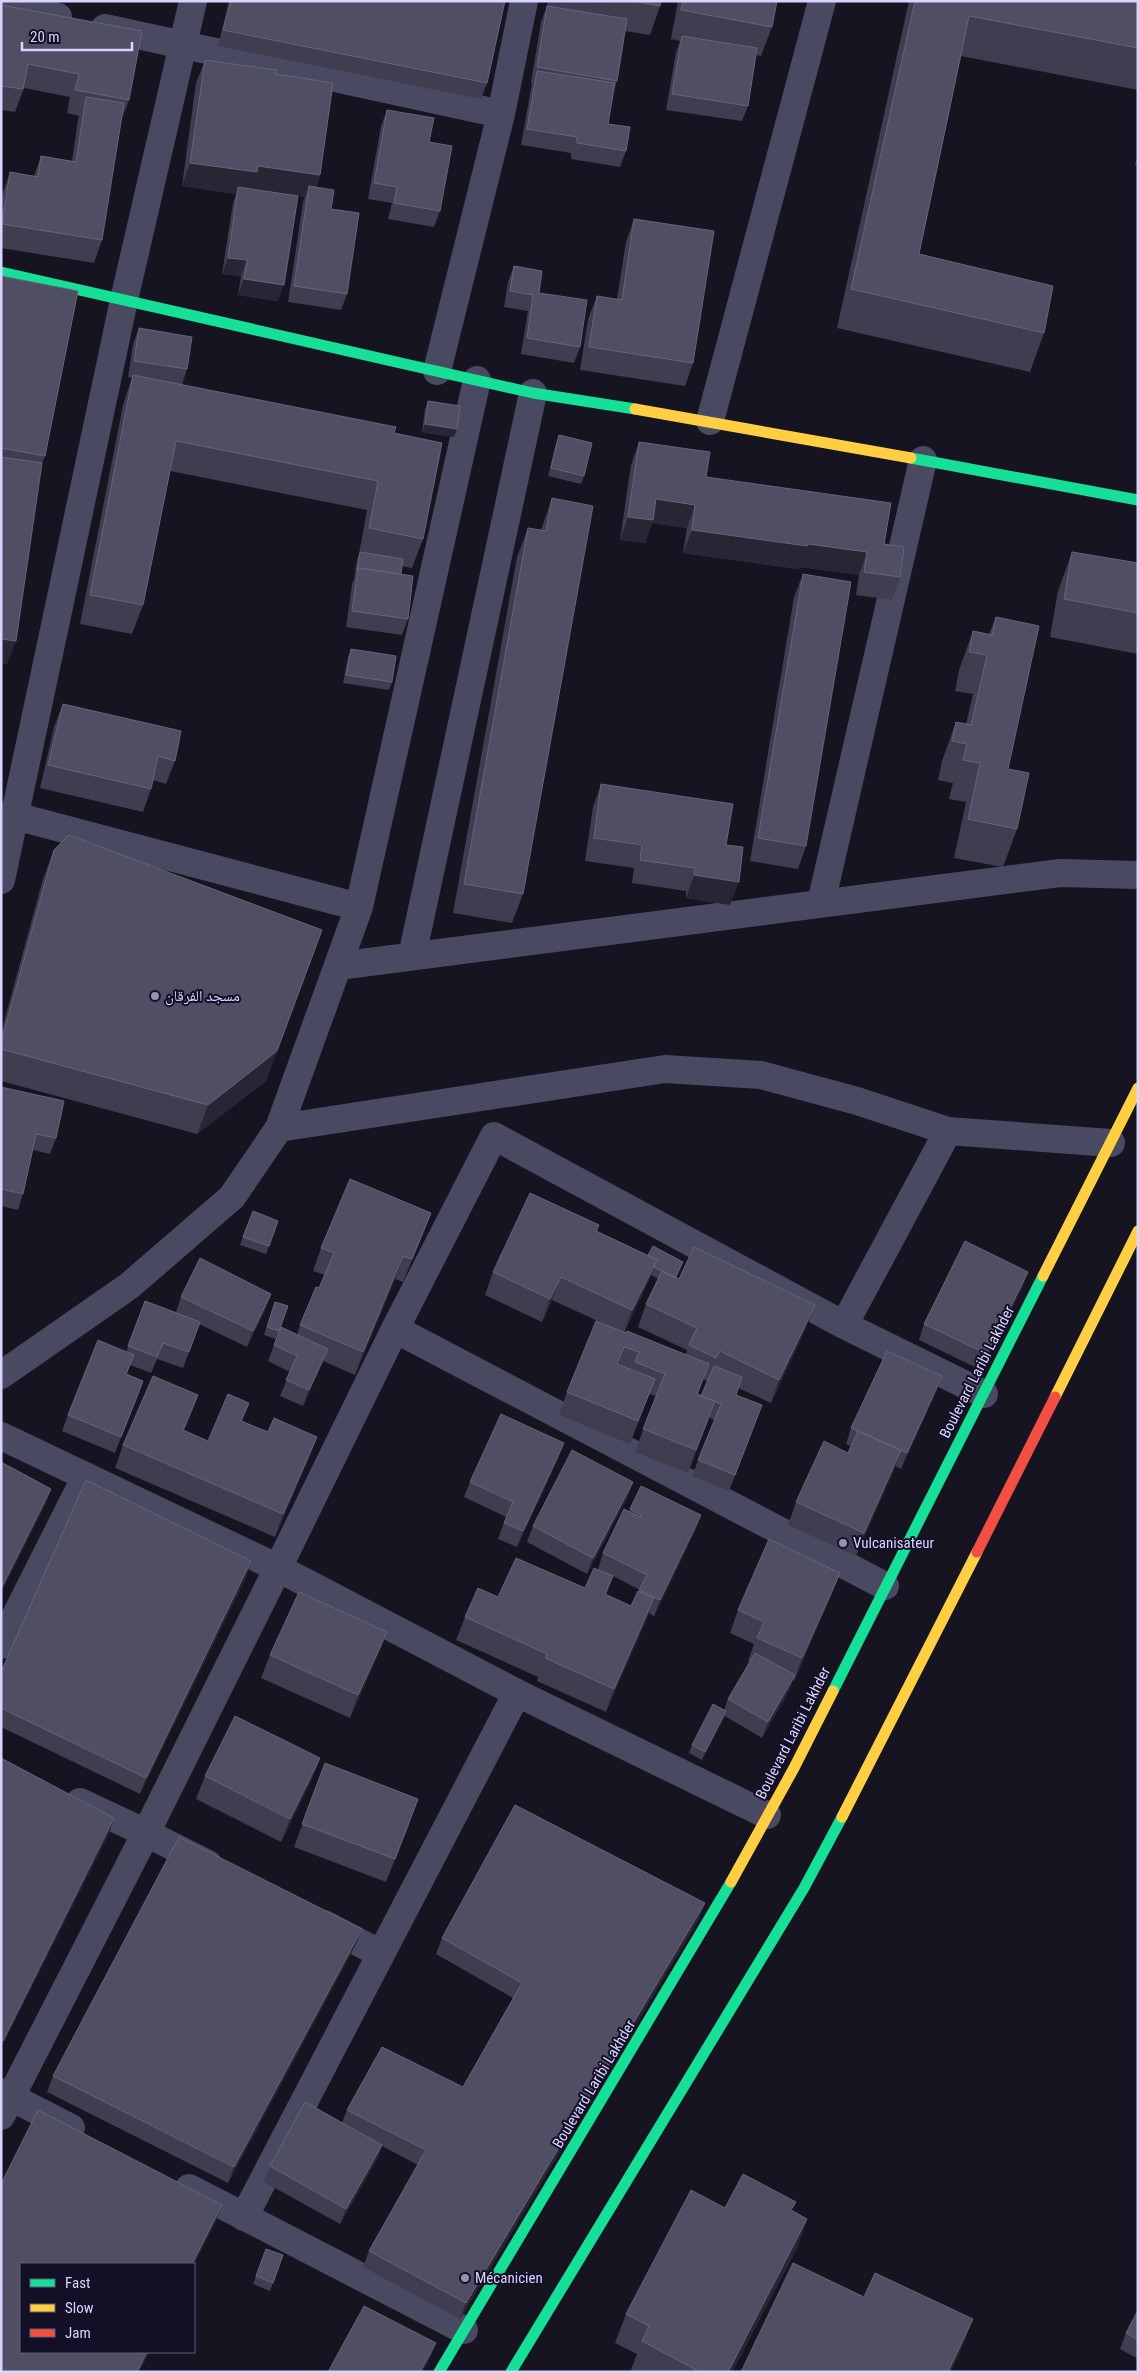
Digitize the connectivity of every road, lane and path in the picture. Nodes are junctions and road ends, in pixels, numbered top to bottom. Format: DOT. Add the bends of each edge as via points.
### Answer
graph roads {
  1 [pos="193,1"];
  2 [pos="524,1"];
  3 [pos="822,1"];
  4 [pos="1,4"];
  5 [pos="183,46"];
  6 [pos="501,114"];
  7 [pos="1,272"];
  8 [pos="124,300"];
  9 [pos="437,371"];
  10 [pos="477,380"];
  11 [pos="533,393"];
  12 [pos="710,421"];
  13 [pos="923,460"];
  14 [pos="1138,500"];
  15 [pos="8,816"];
  16 [pos="1138,875"];
  17 [pos="1,880"];
  18 [pos="820,903"];
  19 [pos="358,907"];
  20 [pos="412,956"];
  21 [pos="338,966"];
  22 [pos="1138,1088"];
  23 [pos="279,1128"];
  24 [pos="948,1132"];
  25 [pos="1111,1142"];
  26 [pos="1138,1231"];
  27 [pos="844,1325"];
  28 [pos="395,1328"];
  29 [pos="1,1376"];
  30 [pos="984,1394"];
  31 [pos="1,1436"];
  32 [pos="86,1476"];
  33 [pos="278,1568"];
  34 [pos="885,1586"];
  35 [pos="1,1645"];
  36 [pos="517,1693"];
  37 [pos="56,1791"];
  38 [pos="768,1815"];
  39 [pos="146,1832"];
  40 [pos="233,1878"];
  41 [pos="303,1914"];
  42 [pos="381,1954"];
  43 [pos="5,2102"];
  44 [pos="98,2141"];
  45 [pos="167,2177"];
  46 [pos="244,2217"];
  47 [pos="464,2330"];
  48 [pos="439,2372"];
  49 [pos="511,2372"];
  1 -- 5 [label="street"];
  2 -- 6 [label="street"];
  3 -- 12 [label="street"];
  4 -- 5 [label="street"];
  5 -- 6 [label="street"];
  5 -- 8 [label="street"];
  6 -- 9 [label="street"];
  7 -- 8 [label="main road"];
  8 -- 9 [label="main road"];
  8 -- 15 [label="street"];
  9 -- 10 [label="main road"];
  10 -- 11 [label="main road"];
  10 -- 19 [label="street"];
  11 -- 12 [label="main road"];
  11 -- 20 [label="street"];
  12 -- 13 [label="main road"];
  13 -- 14 [label="main road"];
  13 -- 18 [label="street"];
  15 -- 17 [label="street"];
  15 -- 19 [label="street"];
  16 -- 18 [label="street" via="1060,873"];
  18 -- 20 [label="street"];
  19 -- 21 [label="street"];
  20 -- 21 [label="street"];
  21 -- 23 [label="street"];
  22 -- 25 [label="main road, Boulevard Laribi Lakhder"];
  23 -- 24 [label="street" via="665,1069 761,1075 857,1101"];
  23 -- 29 [label="street" via="232,1196 128,1286"];
  24 -- 25 [label="street"];
  24 -- 27 [label="street"];
  25 -- 30 [label="main road, Boulevard Laribi Lakhder"];
  26 -- 49 [label="main road" via="872,1763 804,1888"];
  27 -- 28 [label="street" via="494,1136"];
  27 -- 30 [label="street"];
  28 -- 33 [label="street"];
  28 -- 34 [label="street"];
  30 -- 34 [label="main road, Boulevard Laribi Lakhder"];
  31 -- 32 [label="street"];
  32 -- 33 [label="street"];
  32 -- 35 [label="street"];
  33 -- 36 [label="street"];
  33 -- 39 [label="street"];
  34 -- 38 [label="main road, Boulevard Laribi Lakhder"];
  36 -- 38 [label="street"];
  36 -- 42 [label="street"];
  37 -- 39 [label="street"];
  38 -- 47 [label="main road, Boulevard Laribi Lakhder" via="724,1896"];
  39 -- 40 [label="street"];
  39 -- 43 [label="street"];
  41 -- 42 [label="street"];
  42 -- 46 [label="street"];
  43 -- 44 [label="street"];
  45 -- 46 [label="street"];
  46 -- 47 [label="street"];
  47 -- 48 [label="main road, Boulevard Laribi Lakhder"];
}
